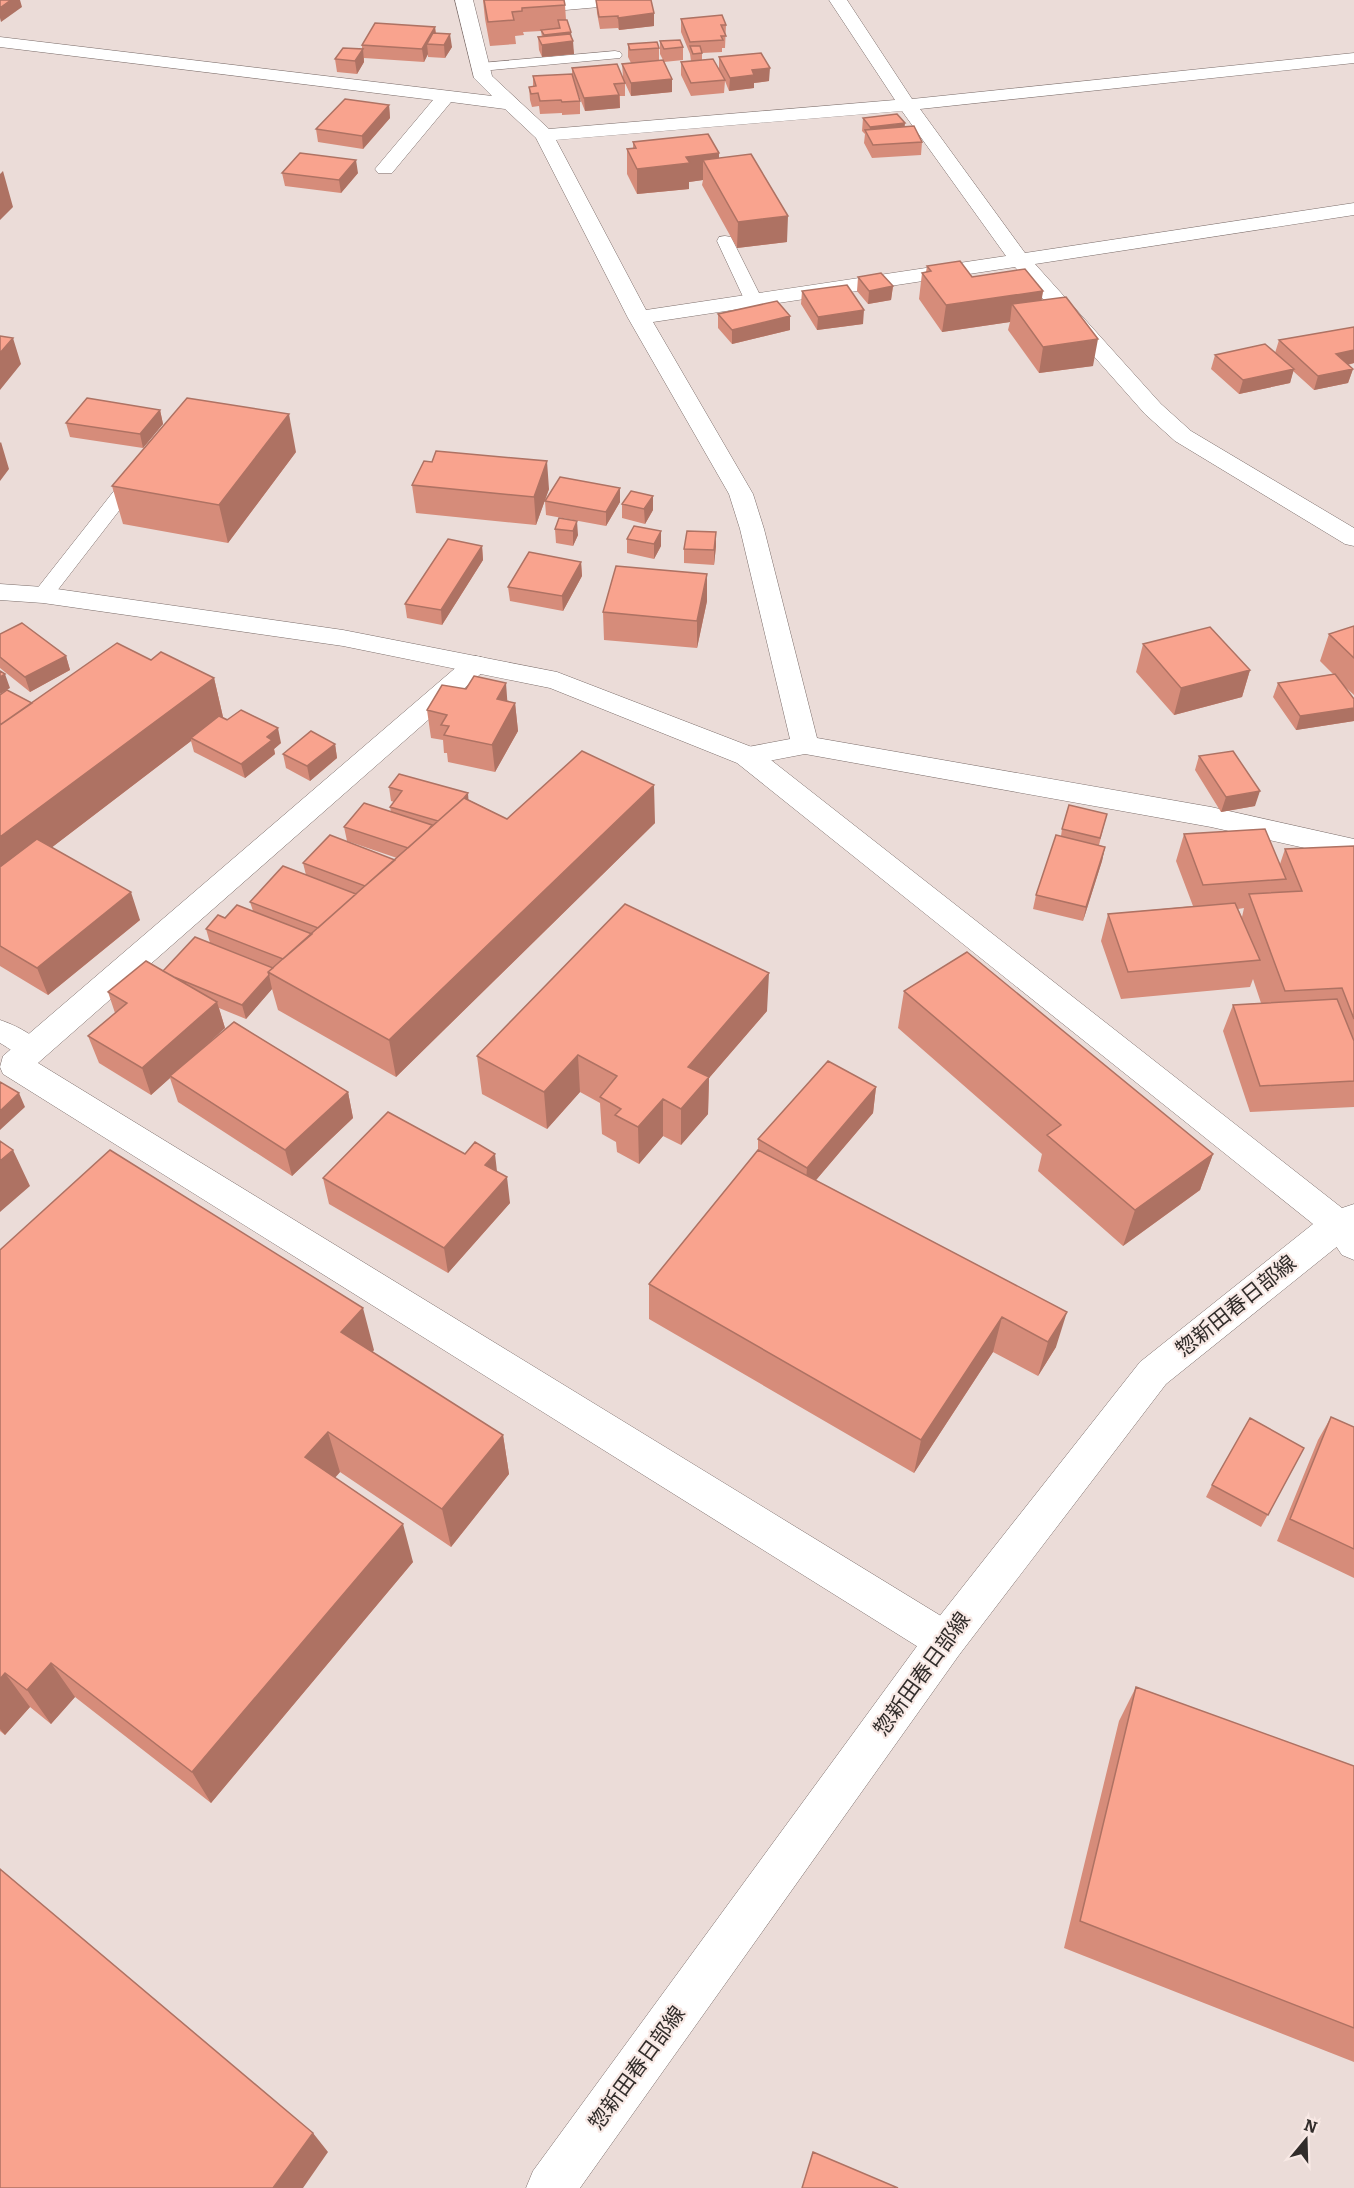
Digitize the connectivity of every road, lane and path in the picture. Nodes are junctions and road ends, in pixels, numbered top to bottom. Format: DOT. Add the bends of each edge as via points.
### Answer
graph roads {
  1 [pos="622,0"];
  2 [pos="838,0"];
  3 [pos="479,9"];
  4 [pos="0,42"];
  5 [pos="615,55"];
  6 [pos="1354,58"];
  7 [pos="481,67"];
  8 [pos="446,96"];
  9 [pos="511,104"];
  10 [pos="907,105"];
  11 [pos="544,135"];
  12 [pos="385,169"];
  13 [pos="1354,209"];
  14 [pos="725,241"];
  15 [pos="1020,260"];
  16 [pos="754,301"];
  17 [pos="639,318"];
  18 [pos="140,471"];
  19 [pos="1354,539"];
  20 [pos="0,592"];
  21 [pos="43,595"];
  22 [pos="476,664"];
  23 [pos="805,745"];
  24 [pos="747,756"];
  25 [pos="1346,845"];
  26 [pos="0,1030"];
  27 [pos="33,1050"];
  28 [pos="1349,1229"];
  29 [pos="945,1641"];
  30 [pos="550,2188"];
  1 -- 3 [label="street"];
  2 -- 10 [label="street"];
  3 -- 7 [label="street"];
  4 -- 8 [label="street"];
  5 -- 7 [label="lane"];
  6 -- 10 [label="street"];
  7 -- 9 [label="street" via="483,78"];
  8 -- 9 [label="street"];
  8 -- 12 [label="street"];
  9 -- 11 [label="street"];
  10 -- 11 [label="street"];
  10 -- 15 [label="street"];
  11 -- 17 [label="street"];
  13 -- 15 [label="street"];
  14 -- 16 [label="lane"];
  15 -- 16 [label="street"];
  15 -- 19 [label="street" via="1153,409 1183,436"];
  16 -- 17 [label="street"];
  17 -- 23 [label="street" via="741,494"];
  18 -- 21 [label="lane"];
  20 -- 21 [label="street"];
  21 -- 22 [label="street" via="343,638"];
  22 -- 24 [label="street" via="556,681"];
  22 -- 27 [label="street"];
  23 -- 24 [label="street"];
  23 -- 25 [label="street"];
  24 -- 28 [label="street"];
  26 -- 27 [label="lane"];
  27 -- 29 [label="street" via="15,1065"];
  28 -- 29 [label="street, 惣新田春日部線" via="1153,1373"];
  29 -- 30 [label="street, 惣新田春日部線"];
}
